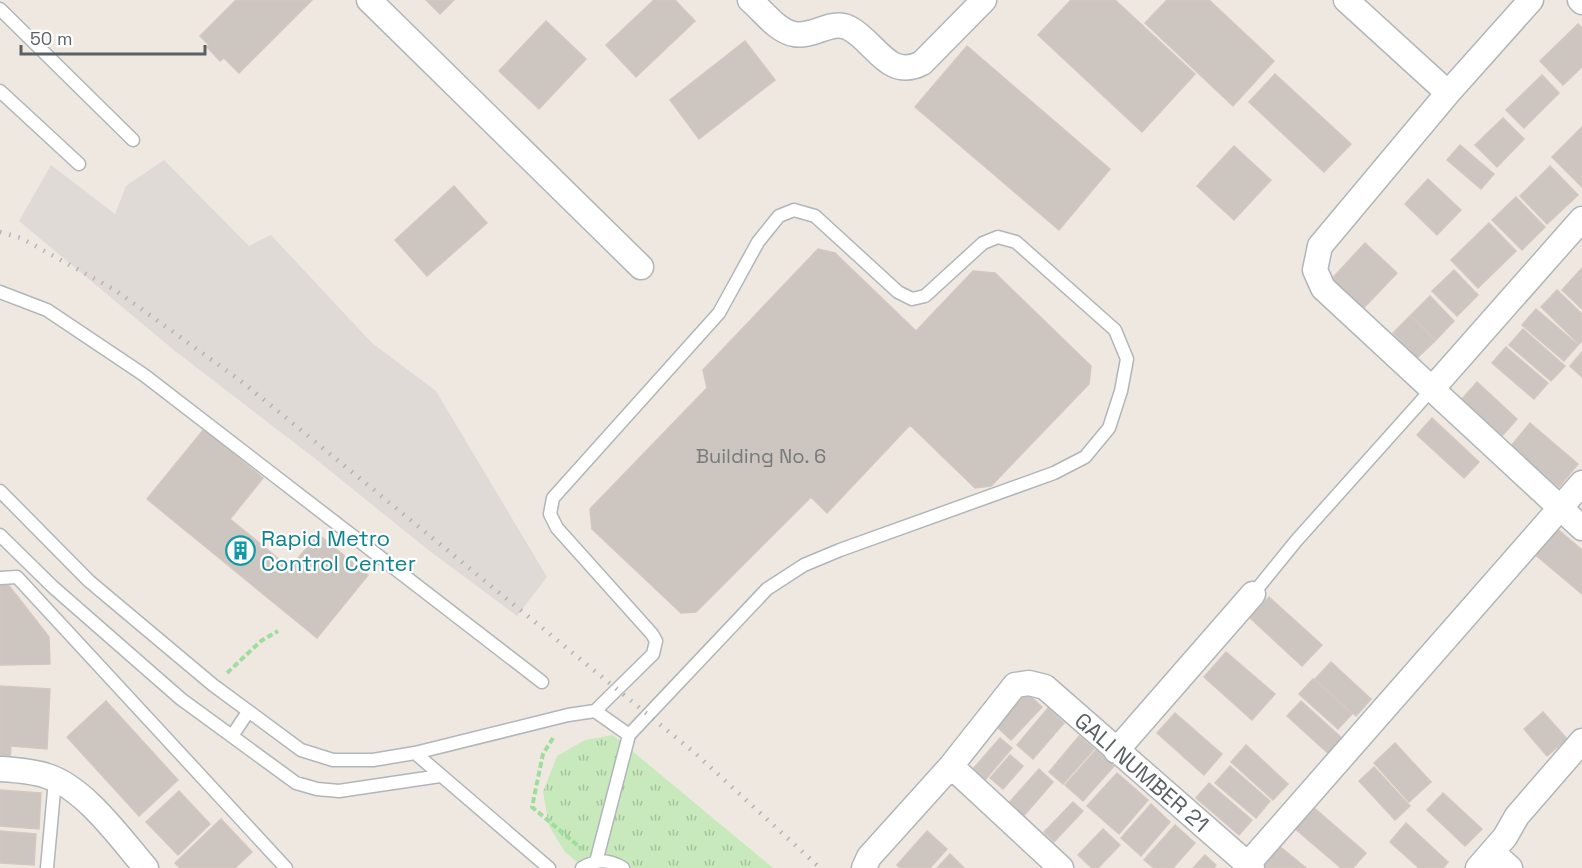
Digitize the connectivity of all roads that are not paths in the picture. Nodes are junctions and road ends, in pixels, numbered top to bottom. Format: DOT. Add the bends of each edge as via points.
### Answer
graph roads {
  1 [pos="369,0"];
  2 [pos="750,0"];
  3 [pos="984,0"];
  4 [pos="1346,0"];
  5 [pos="1531,0"];
  6 [pos="0,9"];
  7 [pos="0,91"];
  8 [pos="1448,93"];
  9 [pos="133,140"];
  10 [pos="79,164"];
  11 [pos="1582,219"];
  12 [pos="641,267"];
  13 [pos="0,292"];
  14 [pos="1432,388"];
  15 [pos="1582,483"];
  16 [pos="0,491"];
  17 [pos="1560,509"];
  18 [pos="1582,528"];
  19 [pos="0,535"];
  20 [pos="0,578"];
  21 [pos="1253,594"];
  22 [pos="542,682"];
  23 [pos="595,711"];
  24 [pos="249,712"];
  25 [pos="629,735"];
  26 [pos="232,736"];
  27 [pos="1582,741"];
  28 [pos="1116,751"];
  29 [pos="415,753"];
  30 [pos="1582,759"];
  31 [pos="951,766"];
  32 [pos="0,769"];
  33 [pos="440,776"];
  34 [pos="55,780"];
  35 [pos="1492,852"];
  36 [pos="596,862"];
  37 [pos="1250,866"];
  38 [pos="47,868"];
  39 [pos="146,868"];
  40 [pos="286,868"];
  41 [pos="549,868"];
  42 [pos="582,868"];
  43 [pos="623,868"];
  44 [pos="864,868"];
  45 [pos="1061,868"];
  46 [pos="1510,868"];
  1 -- 12 [label="street"];
  2 -- 3 [label="street" via="795,35 845,26 899,69 911,69 922,63"];
  4 -- 8 [label="street"];
  5 -- 8 [label="street"];
  6 -- 9 [label="lane"];
  7 -- 10 [label="lane"];
  8 -- 14 [label="street" via="1320,246 1315,270 1323,288"];
  11 -- 14 [label="street"];
  13 -- 22 [label="lane" via="47,310 144,375"];
  14 -- 17 [label="street"];
  14 -- 21 [label="lane"];
  15 -- 17 [label="street"];
  16 -- 24 [label="lane" via="89,581"];
  17 -- 18 [label="street"];
  17 -- 37 [label="street"];
  19 -- 26 [label="lane" via="181,699"];
  20 -- 40 [label="lane" via="17,577"];
  21 -- 28 [label="street"];
  23 -- 25 [label="lane"];
  23 -- 25 [label="lane" via="653,654 656,640 557,528 550,514 553,498 719,313 758,242 779,216 794,210 814,216 898,292 912,299 925,296 983,243 998,237 1016,242 1115,330 1127,359 1121,391 1109,428 1085,457 1054,473 804,565 767,589"];
  23 -- 29 [label="lane"];
  24 -- 26 [label="lane"];
  24 -- 29 [label="lane" via="301,750 333,760 373,760"];
  25 -- 36 [label="lane"];
  26 -- 33 [label="lane" via="296,783 317,789 339,791"];
  27 -- 35 [label="street" via="1517,816"];
  28 -- 31 [label="street, GALI NUMBER 21" via="1045,687 1029,683 1015,685"];
  28 -- 37 [label="street, GALI NUMBER 21"];
  29 -- 33 [label="lane"];
  30 -- 35 [label="street" via="1525,824"];
  31 -- 44 [label="street" via="868,857"];
  31 -- 45 [label="street"];
  32 -- 34 [label="street" via="26,771"];
  33 -- 41 [label="lane"];
  34 -- 38 [label="lane"];
  34 -- 39 [label="street" via="90,805"];
  35 -- 46 [label="street"];
  36 -- 42 [label="lane"];
  36 -- 43 [label="lane" via="612,862"];
}
